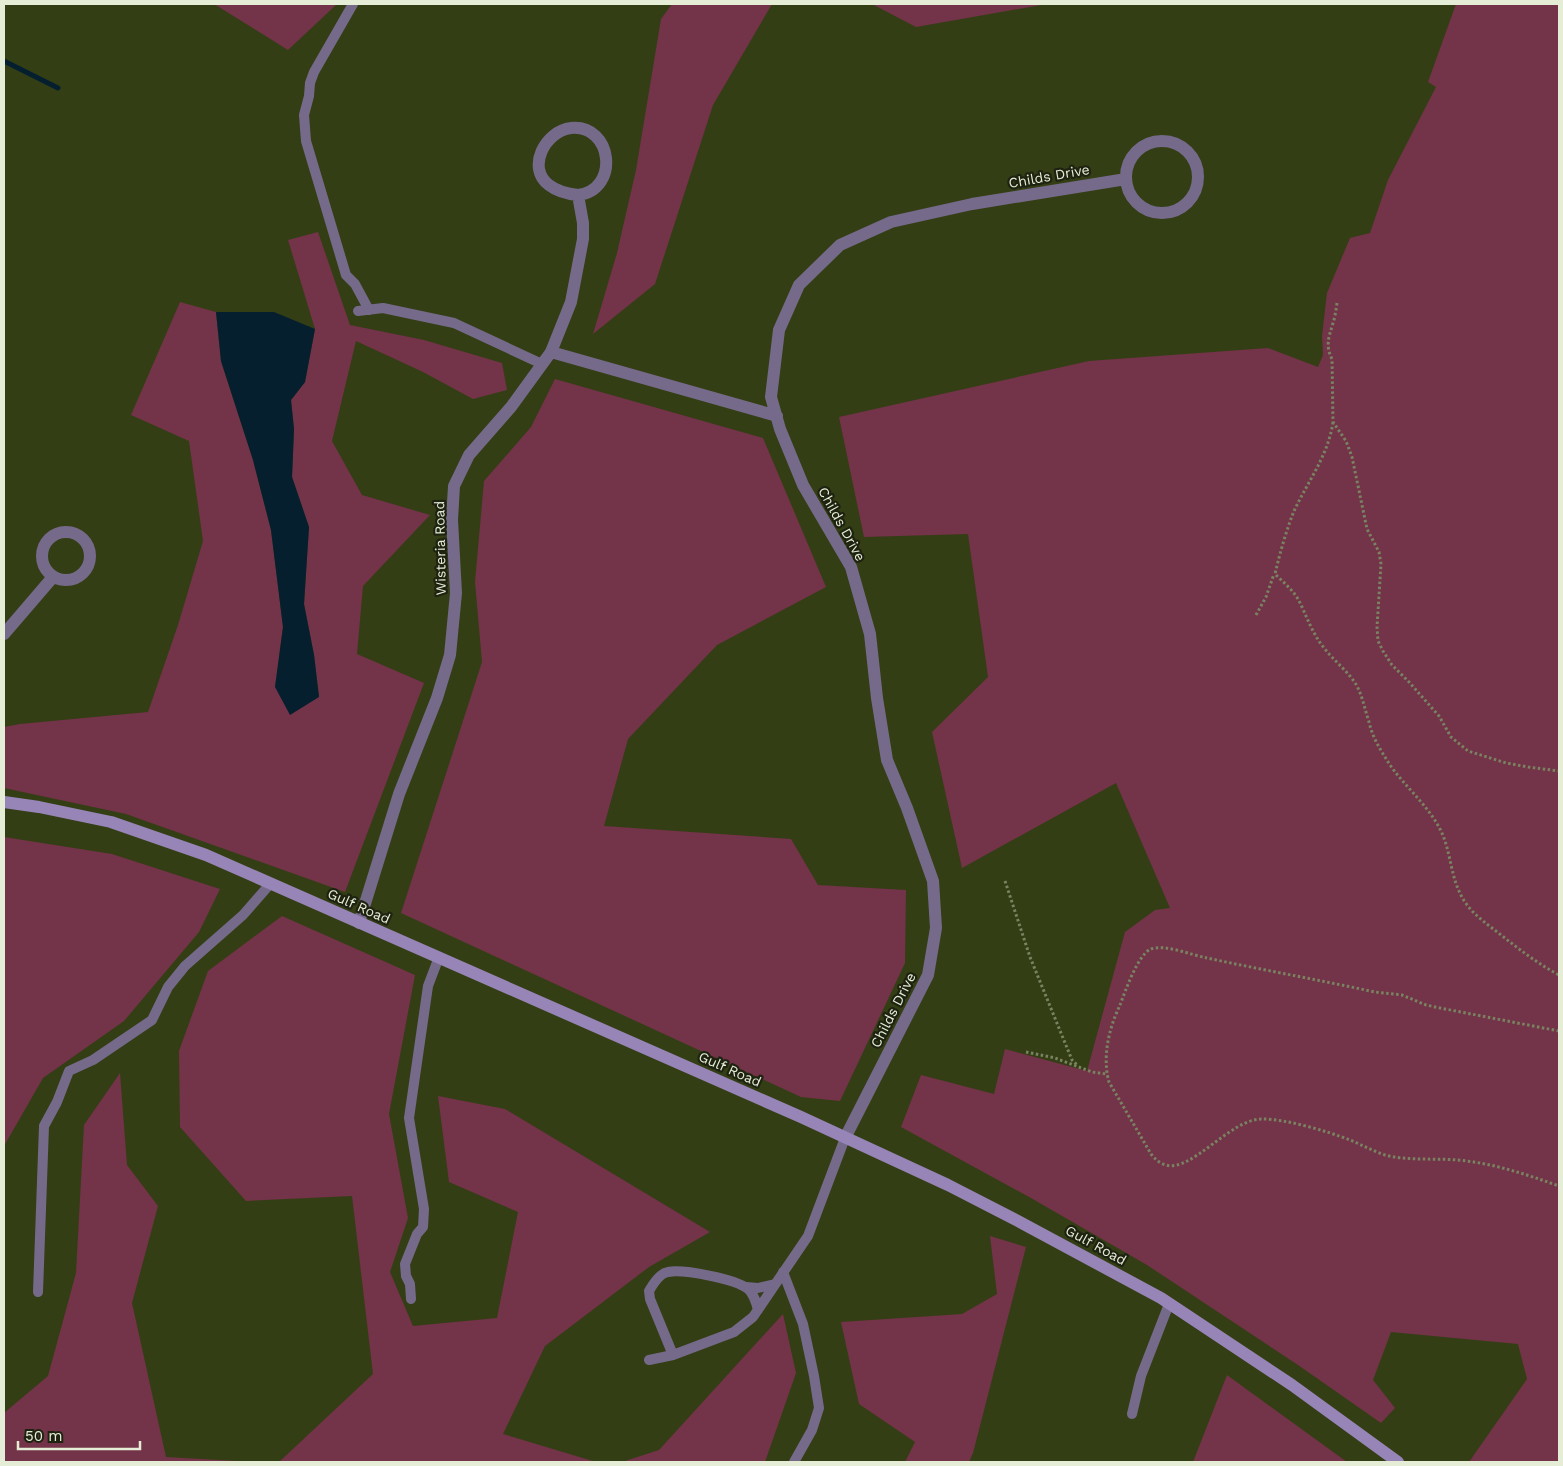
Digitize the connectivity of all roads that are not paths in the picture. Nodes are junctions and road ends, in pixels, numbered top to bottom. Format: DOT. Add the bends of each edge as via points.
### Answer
graph roads {
  1 [pos="353,4"];
  2 [pos="1126,178"];
  3 [pos="578,195"];
  4 [pos="369,310"];
  5 [pos="358,311"];
  6 [pos="551,352"];
  7 [pos="542,364"];
  8 [pos="776,416"];
  9 [pos="53,577"];
  10 [pos="4,634"];
  11 [pos="4,802"];
  12 [pos="271,883"];
  13 [pos="359,923"];
  14 [pos="439,957"];
  15 [pos="845,1138"];
  16 [pos="783,1272"];
  17 [pos="775,1284"];
  18 [pos="746,1287"];
  19 [pos="38,1292"];
  20 [pos="411,1299"];
  21 [pos="1169,1304"];
  22 [pos="758,1310"];
  23 [pos="673,1356"];
  24 [pos="649,1360"];
  25 [pos="1132,1414"];
  26 [pos="794,1462"];
  27 [pos="1398,1462"];
  1 -- 4 [label="lane" via="310,83 304,115 306,141 346,275 355,284"];
  2 -- 2 [label="street" via="1128,189 1142,207 1164,212 1175,210 1192,196 1198,174 1188,152 1178,144 1166,141 1142,147 1133,155 1127,166"];
  2 -- 8 [label="street, Childs Drive" via="972,204 891,222 840,245 799,285 779,330 771,397"];
  3 -- 3 [label="street" via="597,186 604,177 606,152 594,135 583,129 571,128 548,140 540,154 540,166 548,185 564,193"];
  3 -- 6 [label="street, Wisteria Road" via="583,239 571,302"];
  4 -- 5 [label="lane"];
  4 -- 7 [label="lane" via="383,308 454,323"];
  6 -- 7 [label="street, Wisteria Road"];
  6 -- 8 [label="street"];
  7 -- 13 [label="street, Wisteria Road" via="511,407 469,455 454,486 452,520 456,593 450,655 437,698 399,794"];
  8 -- 15 [label="street, Childs Drive" via="803,485 851,567 870,634 887,760 933,881 936,928 928,975"];
  9 -- 10 [label="street"];
  11 -- 12 [label="street, Gulf Road" via="112,822 206,855"];
  12 -- 13 [label="street, Gulf Road"];
  12 -- 19 [label="lane" via="243,915 185,966 168,987 152,1020 93,1060 69,1071 44,1126"];
  13 -- 14 [label="street, Gulf Road"];
  14 -- 15 [label="street, Gulf Road"];
  14 -- 20 [label="lane" via="428,986 409,1118 424,1209 423,1227 405,1264"];
  15 -- 16 [label="lane" via="808,1236"];
  15 -- 21 [label="street, Gulf Road" via="1010,1216"];
  16 -- 17 [label="lane"];
  16 -- 26 [label="lane" via="803,1324 818,1408 812,1430"];
  17 -- 18 [label="lane"];
  17 -- 22 [label="lane"];
  18 -- 22 [label="lane" via="752,1293"];
  18 -- 23 [label="lane" via="693,1272 666,1272 658,1278 649,1291 650,1299"];
  21 -- 25 [label="lane" via="1141,1376"];
  21 -- 27 [label="street, Gulf Road"];
  22 -- 23 [label="lane" via="734,1332"];
  23 -- 24 [label="lane"];
}
